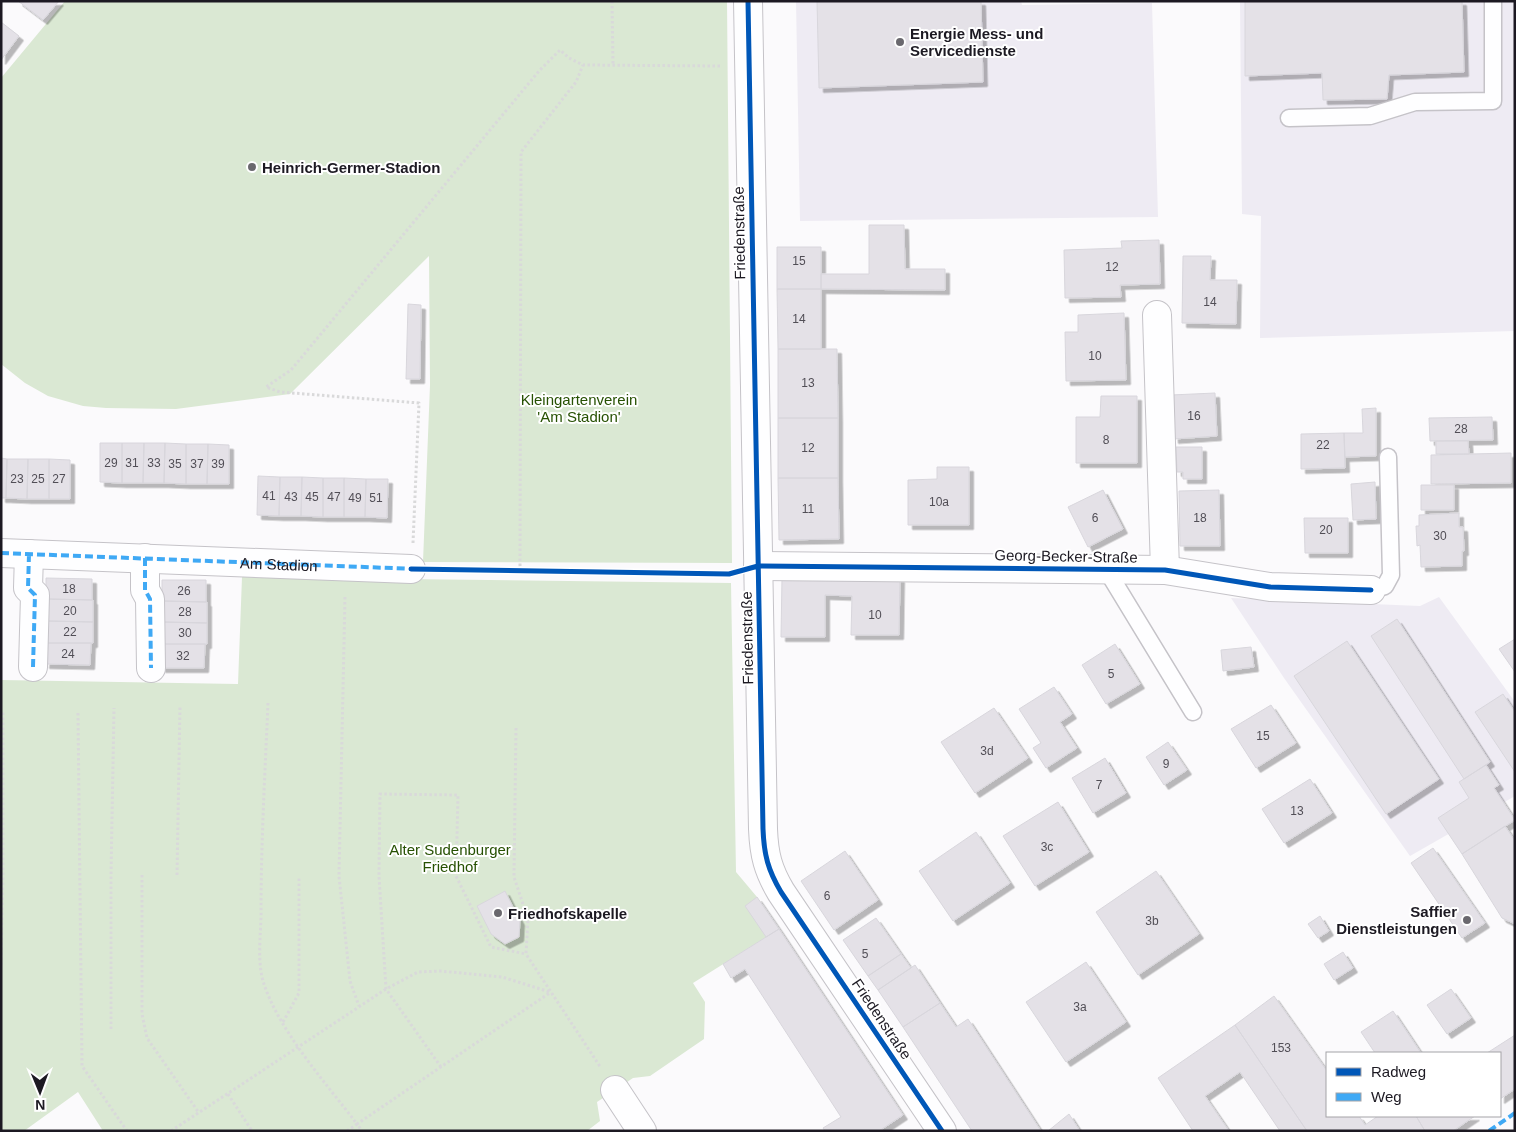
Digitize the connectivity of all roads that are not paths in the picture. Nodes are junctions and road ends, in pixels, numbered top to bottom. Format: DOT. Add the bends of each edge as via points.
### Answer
graph roads {
  1 [pos="748,1"];
  2 [pos="1493,1"];
  3 [pos="1290,118"];
  4 [pos="1157,316"];
  5 [pos="1388,457"];
  6 [pos="1,553"];
  7 [pos="29,554"];
  8 [pos="412,557"];
  9 [pos="145,558"];
  10 [pos="758,566"];
  11 [pos="1106,569"];
  12 [pos="1165,570"];
  13 [pos="1372,590"];
  14 [pos="33,667"];
  15 [pos="150,668"];
  16 [pos="1192,712"];
  17 [pos="615,1090"];
  18 [pos="642,1131"];
  19 [pos="942,1131"];
  1 -- 10 [label="street, Friedenstraße"];
  2 -- 3 [label="lane" via="1493,101 1415,102 1370,116"];
  4 -- 12 [label="street"];
  5 -- 13 [label="lane" via="1391,576 1385,586"];
  6 -- 7 [label="street, Am Stadion"];
  7 -- 9 [label="street, Am Stadion"];
  7 -- 14 [label="street" via="28,588 35,595"];
  8 -- 9 [label="street, Am Stadion"];
  9 -- 15 [label="street" via="145,590 150,599"];
  10 -- 11 [label="street, Georg-Becker-Straße"];
  10 -- 19 [label="street, Friedenstraße" via="763,829 769,872"];
  11 -- 12 [label="street, Georg-Becker-Straße"];
  11 -- 16 [label="lane"];
  12 -- 13 [label="street, Georg-Becker-Straße" via="1270,587"];
  17 -- 18 [label="street"];
}
